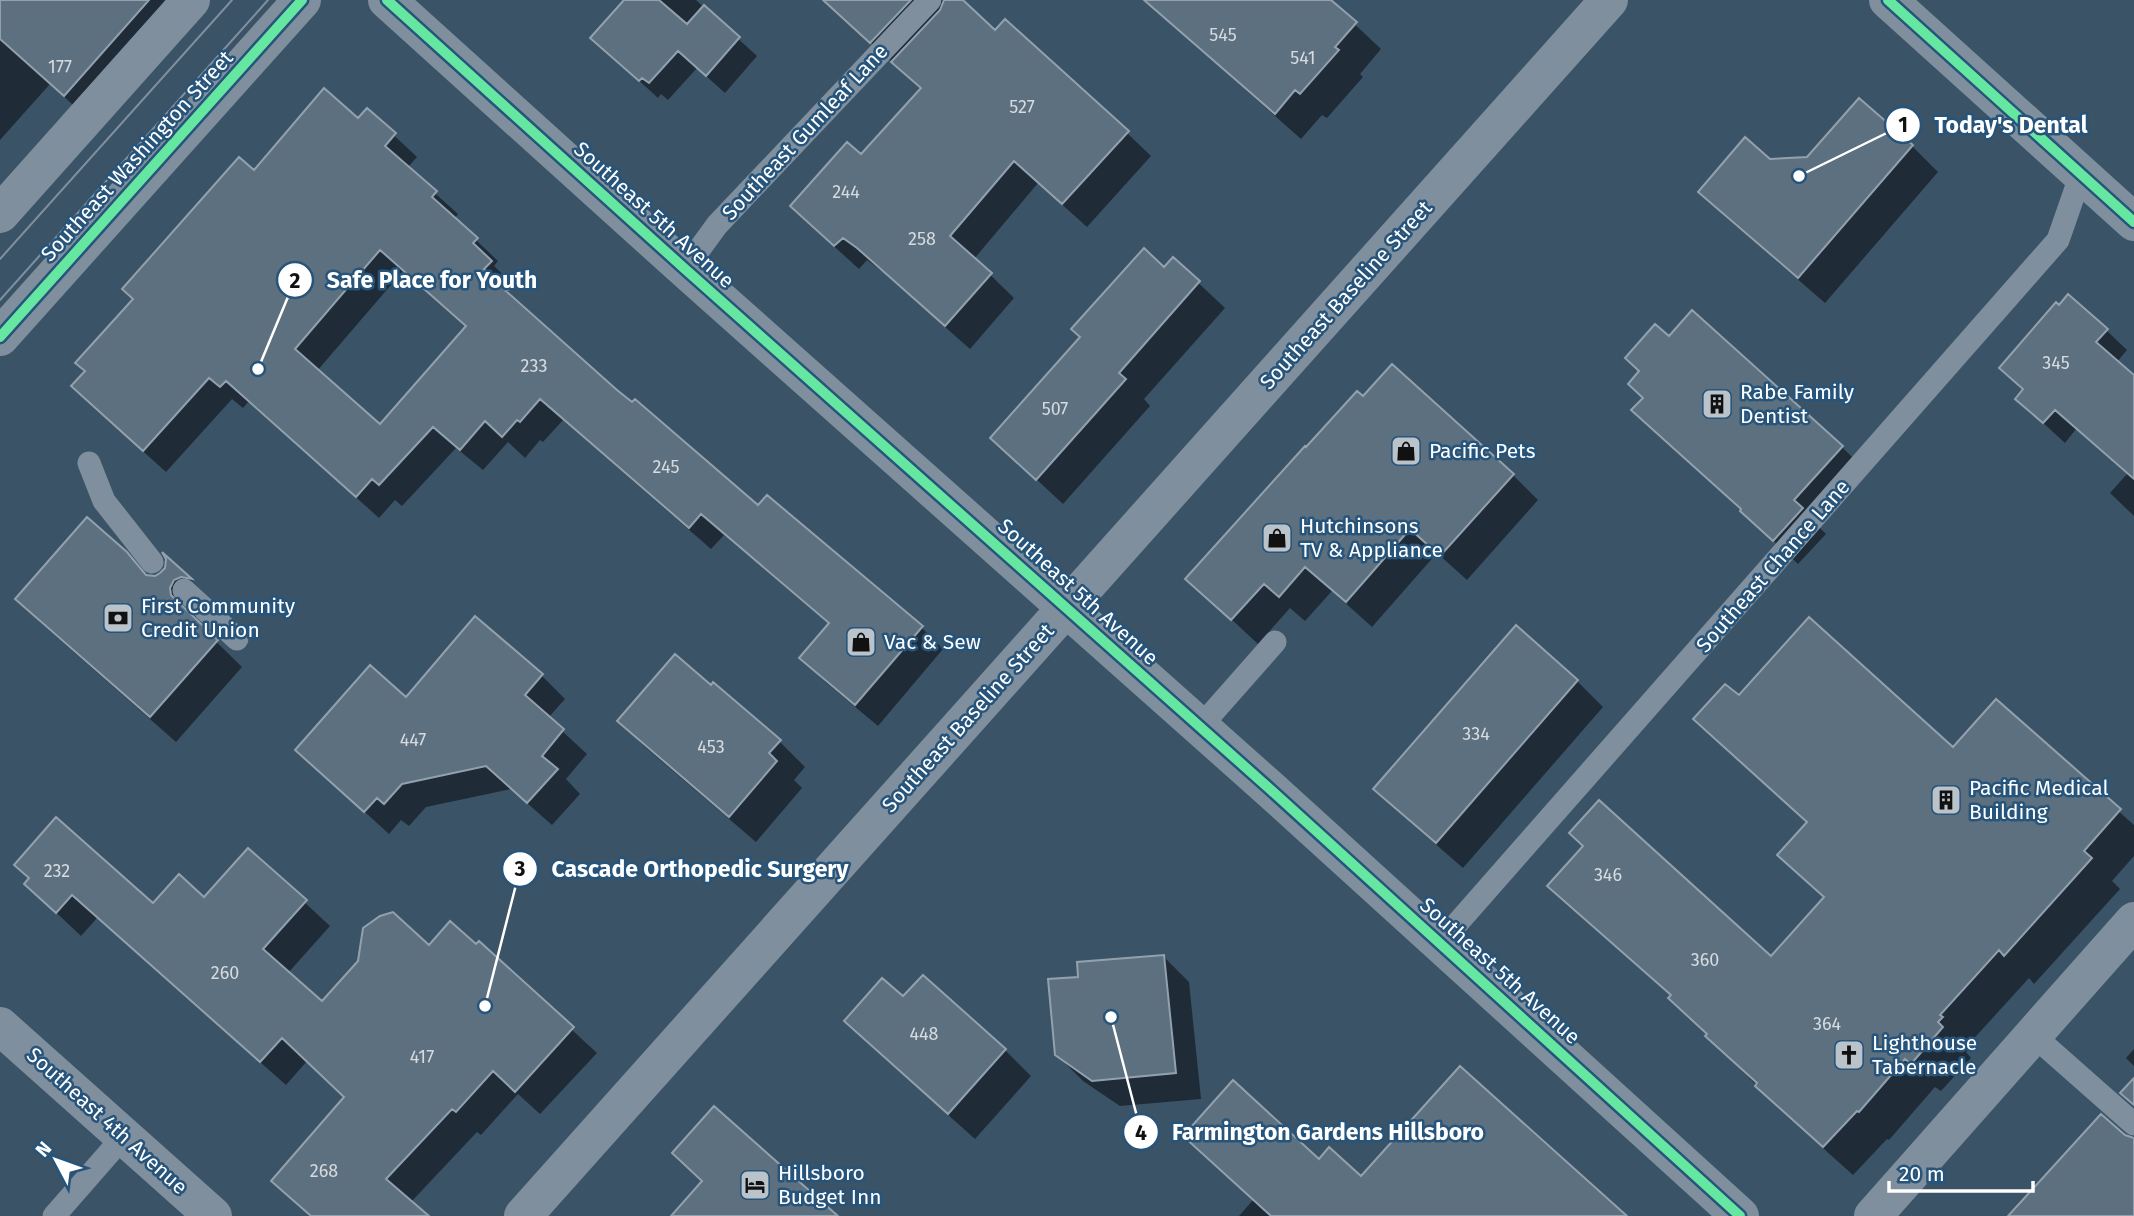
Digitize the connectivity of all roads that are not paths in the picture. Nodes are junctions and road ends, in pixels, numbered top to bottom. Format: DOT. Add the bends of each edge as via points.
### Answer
graph roads {
  1 [pos="191,0"];
  2 [pos="302,0"];
  3 [pos="387,0"];
  4 [pos="930,0"];
  5 [pos="1609,0"];
  6 [pos="1888,0"];
  7 [pos="2081,174"];
  8 [pos="0,214"];
  9 [pos="2134,222"];
  10 [pos="685,269"];
  11 [pos="0,337"];
  12 [pos="89,463"];
  13 [pos="152,562"];
  14 [pos="184,590"];
  15 [pos="1067,608"];
  16 [pos="237,639"];
  17 [pos="1275,642"];
  18 [pos="1200,727"];
  19 [pos="2134,921"];
  20 [pos="1440,943"];
  21 [pos="0,1026"];
  22 [pos="2033,1035"];
  23 [pos="2134,1125"];
  24 [pos="124,1136"];
  25 [pos="64,1213"];
  26 [pos="213,1216"];
  27 [pos="523,1216"];
  28 [pos="1740,1216"];
  29 [pos="1872,1216"];
  1 -- 8 [label="main road"];
  2 -- 11 [label="main road, Southeast Washington Street"];
  3 -- 10 [label="main road, Southeast 5th Avenue"];
  4 -- 10 [label="lane, Southeast Gumleaf Lane" via="717,225"];
  5 -- 15 [label="main road, Southeast Baseline Street"];
  6 -- 7 [label="main road"];
  7 -- 9 [label="main road"];
  7 -- 20 [label="lane, Southeast Chance Lane" via="2058,240"];
  10 -- 15 [label="main road, Southeast 5th Avenue"];
  12 -- 13 [label="lane" via="104,501"];
  14 -- 16 [label="lane"];
  15 -- 18 [label="main road, Southeast 5th Avenue"];
  15 -- 27 [label="main road, Southeast Baseline Street"];
  17 -- 18 [label="lane"];
  18 -- 20 [label="main road, Southeast 5th Avenue"];
  19 -- 22 [label="main road"];
  20 -- 28 [label="main road, Southeast 5th Avenue"];
  21 -- 24 [label="main road, Southeast 4th Avenue"];
  22 -- 23 [label="lane"];
  22 -- 29 [label="main road"];
  24 -- 25 [label="lane"];
  24 -- 26 [label="main road, Southeast 4th Avenue"];
}
